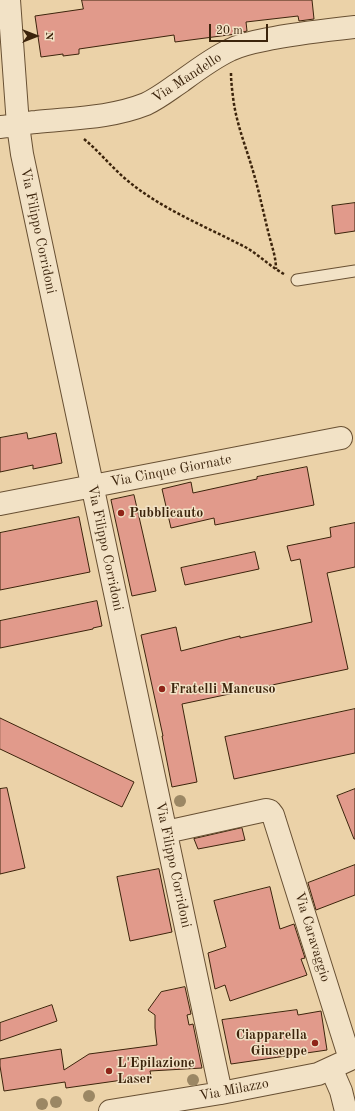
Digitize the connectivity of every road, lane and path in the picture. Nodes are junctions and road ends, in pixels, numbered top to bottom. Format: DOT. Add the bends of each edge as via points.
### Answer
graph roads {
  1 [pos="9,0"];
  2 [pos="355,27"];
  3 [pos="229,50"];
  4 [pos="9,126"];
  5 [pos="82,137"];
  6 [pos="276,270"];
  7 [pos="355,271"];
  8 [pos="297,280"];
  9 [pos="341,438"];
  10 [pos="92,486"];
  11 [pos="0,504"];
  12 [pos="166,832"];
  13 [pos="345,1061"];
  14 [pos="221,1094"];
  15 [pos="110,1111"];
  16 [pos="346,1111"];
  1 -- 4 [label="street, Via Filippo Corridoni"];
  2 -- 3 [label="street, Via Mandello" via="272,38"];
  3 -- 4 [label="street, Via Mandello" via="148,103 117,113 93,117"];
  3 -- 6 [label="path" via="235,109 262,204 276,259"];
  4 -- 10 [label="street, Via Filippo Corridoni" via="22,154"];
  5 -- 6 [label="path" via="140,190 247,248"];
  6 -- 8 [label="path"];
  7 -- 8 [label="lane"];
  9 -- 10 [label="street, Via Cinque Giornate"];
  10 -- 11 [label="street, Via Cinque Giornate"];
  10 -- 12 [label="street, Via Filippo Corridoni"];
  12 -- 13 [label="street, Via Caravaggio" via="266,810 274,815"];
  12 -- 14 [label="street, Via Filippo Corridoni"];
  13 -- 14 [label="street, Via Milazzo" via="318,1074"];
  13 -- 16 [label="street, Via Caravaggio" via="341,1091"];
  14 -- 15 [label="street, Via Milazzo"];
}
